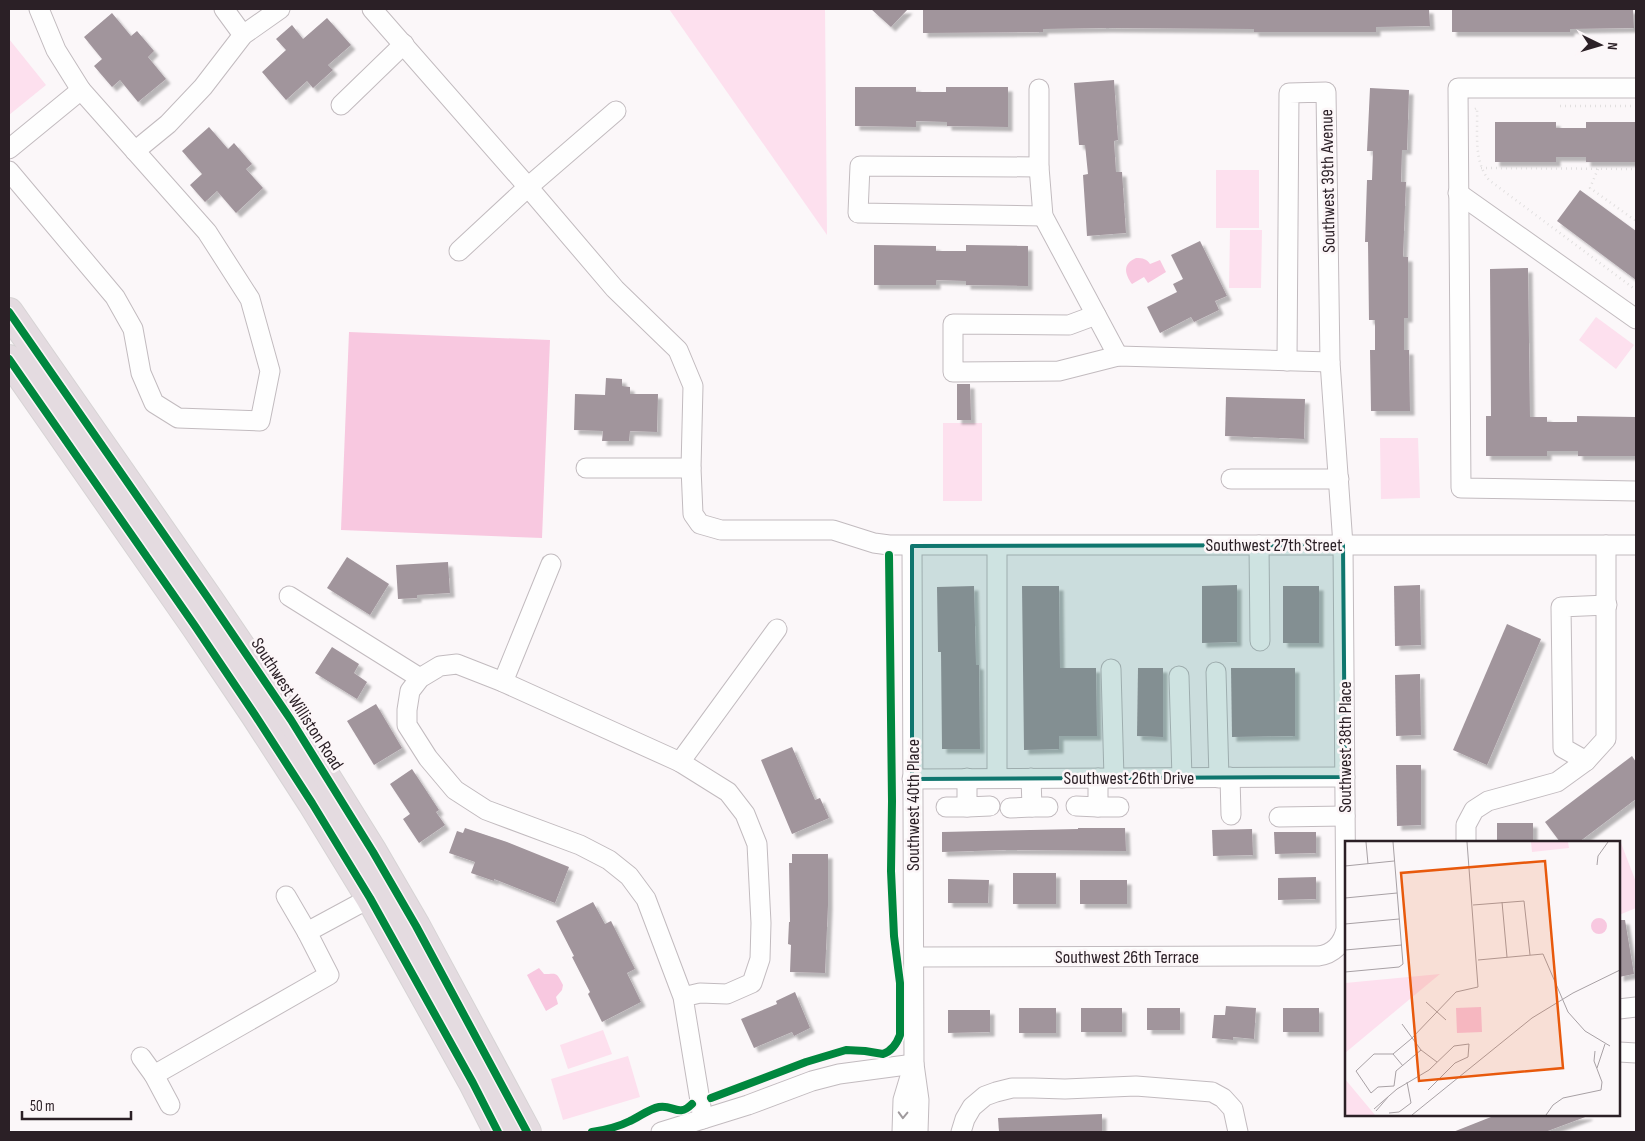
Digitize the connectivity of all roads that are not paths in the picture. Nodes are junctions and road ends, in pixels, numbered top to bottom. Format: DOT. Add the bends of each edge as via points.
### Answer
graph roads {
  1 [pos="39,9"];
  2 [pos="224,9"];
  3 [pos="280,9"];
  4 [pos="372,9"];
  5 [pos="243,35"];
  6 [pos="404,44"];
  7 [pos="1636,88"];
  8 [pos="1039,89"];
  9 [pos="81,90"];
  10 [pos="341,105"];
  11 [pos="616,111"];
  12 [pos="9,149"];
  13 [pos="135,151"];
  14 [pos="1039,167"];
  15 [pos="9,171"];
  16 [pos="528,187"];
  17 [pos="1458,193"];
  18 [pos="1043,216"];
  19 [pos="458,251"];
  20 [pos="9,312"];
  21 [pos="1096,315"];
  22 [pos="1636,319"];
  23 [pos="1118,356"];
  24 [pos="9,358"];
  25 [pos="1287,361"];
  26 [pos="1330,362"];
  27 [pos="586,468"];
  28 [pos="690,468"];
  29 [pos="1231,479"];
  30 [pos="1338,479"];
  31 [pos="1636,491"];
  32 [pos="1260,545"];
  33 [pos="1343,545"];
  34 [pos="1606,545"];
  35 [pos="1636,545"];
  36 [pos="912,546"];
  37 [pos="997,546"];
  38 [pos="550,564"];
  39 [pos="289,596"];
  40 [pos="1606,605"];
  41 [pos="777,629"];
  42 [pos="1260,641"];
  43 [pos="1111,669"];
  44 [pos="1216,672"];
  45 [pos="1179,676"];
  46 [pos="420,678"];
  47 [pos="503,682"];
  48 [pos="1586,760"];
  49 [pos="680,762"];
  50 [pos="1345,777"];
  51 [pos="967,778"];
  52 [pos="997,778"];
  53 [pos="1031,778"];
  54 [pos="1106,778"];
  55 [pos="1182,778"];
  56 [pos="1225,778"];
  57 [pos="912,779"];
  58 [pos="990,806"];
  59 [pos="1076,806"];
  60 [pos="946,807"];
  61 [pos="967,807"];
  62 [pos="1098,807"];
  63 [pos="1119,807"];
  64 [pos="1010,808"];
  65 [pos="1231,816"];
  66 [pos="1279,816"];
  67 [pos="1345,816"];
  68 [pos="1345,841"];
  69 [pos="1466,841"];
  70 [pos="286,896"];
  71 [pos="370,898"];
  72 [pos="307,932"];
  73 [pos="1345,932"];
  74 [pos="1338,947"];
  75 [pos="914,957"];
  76 [pos="683,997"];
  77 [pos="1636,1007"];
  78 [pos="1620,1008"];
  79 [pos="1620,1052"];
  80 [pos="1636,1053"];
  81 [pos="140,1057"];
  82 [pos="914,1064"];
  83 [pos="154,1075"];
  84 [pos="170,1105"];
  85 [pos="703,1119"];
  86 [pos="498,1132"];
  87 [pos="527,1132"];
  88 [pos="661,1132"];
  89 [pos="902,1132"];
  90 [pos="918,1132"];
  91 [pos="961,1132"];
  92 [pos="1238,1132"];
  1 -- 9 [label="street" via="56,50"];
  2 -- 5 [label="street"];
  3 -- 5 [label="street"];
  4 -- 6 [label="street, Southwest 27th Street"];
  5 -- 13 [label="street" via="203,87 168,124"];
  6 -- 10 [label="street"];
  6 -- 16 [label="street, Southwest 27th Street"];
  7 -- 17 [label="street" via="1458,88"];
  8 -- 14 [label="street"];
  9 -- 12 [label="street"];
  9 -- 13 [label="street"];
  11 -- 16 [label="street"];
  13 -- 15 [label="street" via="207,232 250,299 270,371 260,421 178,418 154,403 141,373 133,328 115,297"];
  14 -- 18 [label="street"];
  14 -- 18 [label="street" via="860,166 858,213"];
  16 -- 19 [label="street"];
  16 -- 28 [label="street, Southwest 27th Street" via="615,289 678,350 693,386"];
  17 -- 22 [label="street"];
  17 -- 31 [label="street" via="1462,488"];
  18 -- 21 [label="street"];
  20 -- 87 [label="highway, Southwest Williston Road" via="291,720 416,926"];
  21 -- 23 [label="street"];
  21 -- 23 [label="street" via="1069,325 953,324 953,372 1059,371"];
  23 -- 25 [label="street"];
  24 -- 71 [label="highway" via="255,715"];
  25 -- 26 [label="street"];
  25 -- 26 [label="street, Southwest 39th Avenue" via="1289,92 1326,92"];
  26 -- 30 [label="street, Southwest 39th Avenue"];
  27 -- 28 [label="street"];
  28 -- 36 [label="street, Southwest 27th Street" via="693,514 700,524 721,530 833,530 874,543"];
  29 -- 30 [label="street"];
  30 -- 33 [label="street, Southwest 39th Avenue"];
  32 -- 33 [label="street, Southwest 27th Street"];
  32 -- 37 [label="street, Southwest 27th Street"];
  32 -- 42 [label="street"];
  33 -- 34 [label="street, Southwest 27th Street"];
  33 -- 50 [label="street, Southwest 38th Place"];
  34 -- 35 [label="street, Southwest 27th Street"];
  34 -- 40 [label="street"];
  36 -- 37 [label="street, Southwest 27th Street"];
  36 -- 57 [label="street, Southwest 40th Place"];
  37 -- 52 [label="street"];
  38 -- 47 [label="street"];
  39 -- 46 [label="street"];
  40 -- 48 [label="street" via="1606,739"];
  40 -- 48 [label="street" via="1561,607 1563,748"];
  41 -- 49 [label="street"];
  43 -- 54 [label="street"];
  44 -- 56 [label="street"];
  45 -- 55 [label="street"];
  46 -- 47 [label="street" via="440,666 457,664"];
  46 -- 76 [label="street" via="410,691 407,725 428,758 455,790 486,810 580,845 609,860 629,876 646,898"];
  47 -- 49 [label="street"];
  48 -- 69 [label="street" via="1557,782 1488,801 1474,810 1466,825"];
  49 -- 76 [label="street" via="728,792 745,814 757,844 762,922 760,959 752,983 728,994 700,993"];
  50 -- 56 [label="street, Southwest 26th Drive"];
  50 -- 67 [label="street, Southwest 38th Place"];
  51 -- 52 [label="street, Southwest 26th Drive"];
  51 -- 57 [label="street, Southwest 26th Drive"];
  51 -- 61 [label="street"];
  52 -- 53 [label="street, Southwest 26th Drive"];
  53 -- 54 [label="street, Southwest 26th Drive"];
  53 -- 64 [label="street" via="1040,807"];
  54 -- 55 [label="street, Southwest 26th Drive"];
  54 -- 62 [label="street"];
  55 -- 56 [label="street, Southwest 26th Drive"];
  56 -- 65 [label="street"];
  57 -- 75 [label="street, Southwest 40th Place"];
  58 -- 61 [label="street"];
  59 -- 62 [label="street"];
  60 -- 61 [label="street"];
  62 -- 63 [label="street"];
  66 -- 67 [label="street"];
  67 -- 68 [label="street, Southwest 38th Place"];
  70 -- 72 [label="street"];
  71 -- 72 [label="street"];
  71 -- 86 [label="highway"];
  72 -- 83 [label="street" via="329,975"];
  73 -- 74 [label="street, Southwest 38th Place"];
  74 -- 75 [label="street, Southwest 26th Terrace" via="1318,956"];
  75 -- 82 [label="street, Southwest 40th Place"];
  76 -- 85 [label="street"];
  77 -- 78 [label="street"];
  79 -- 80 [label="street"];
  81 -- 83 [label="street"];
  82 -- 85 [label="street" via="812,1081"];
  82 -- 89 [label="street, Southwest 40th Place, one-way" via="904,1100"];
  82 -- 90 [label="street, Southwest 40th Place" via="919,1100"];
  83 -- 84 [label="street"];
  85 -- 88 [label="street"];
  91 -- 92 [label="street" via="972,1107 996,1092 1012,1088 1136,1086 1212,1092 1233,1109"];
}
